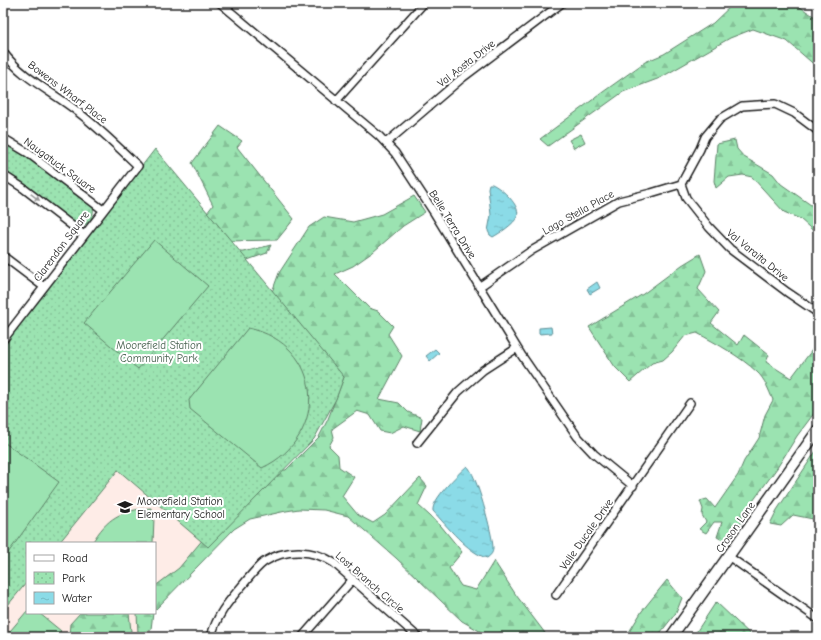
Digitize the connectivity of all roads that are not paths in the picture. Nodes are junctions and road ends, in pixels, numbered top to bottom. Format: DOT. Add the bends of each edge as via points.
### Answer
graph roads {
  1 [pos="220,3"];
  2 [pos="424,3"];
  3 [pos="562,3"];
  4 [pos="3,52"];
  5 [pos="336,100"];
  6 [pos="818,131"];
  7 [pos="3,138"];
  8 [pos="386,143"];
  9 [pos="138,166"];
  10 [pos="3,175"];
  11 [pos="681,184"];
  12 [pos="103,210"];
  13 [pos="84,235"];
  14 [pos="3,256"];
  15 [pos="44,287"];
  16 [pos="479,287"];
  17 [pos="818,313"];
  18 [pos="3,340"];
  19 [pos="518,348"];
  20 [pos="690,403"];
  21 [pos="818,430"];
  22 [pos="417,442"];
  23 [pos="633,486"];
  24 [pos="728,556"];
  25 [pos="352,579"];
  26 [pos="556,595"];
  27 [pos="818,619"];
  28 [pos="408,634"];
  29 [pos="211,637"];
  30 [pos="302,637"];
  31 [pos="418,637"];
  32 [pos="671,637"];
  1 -- 5 [label="street, Belle Terra Drive"];
  2 -- 5 [label="street"];
  3 -- 8 [label="street, Val Aosta Drive" via="460,79"];
  4 -- 9 [label="street, Bowens Wharf Place" via="27,76 102,131"];
  5 -- 8 [label="street, Belle Terra Drive"];
  6 -- 11 [label="street" via="794,113 775,104 742,106 720,119 705,137"];
  7 -- 12 [label="street, Naugatuck Square"];
  8 -- 16 [label="street, Belle Terra Drive" via="433,211"];
  9 -- 12 [label="street, Clarendon Square"];
  10 -- 13 [label="street, one-way"];
  11 -- 16 [label="street, Lago Stella Place" via="619,201 531,252"];
  11 -- 17 [label="street, Val Varaita Drive" via="686,198 730,249"];
  12 -- 13 [label="street, Clarendon Square"];
  13 -- 15 [label="street, Clarendon Square"];
  14 -- 15 [label="street"];
  15 -- 18 [label="street, Clarendon Square"];
  16 -- 19 [label="street, Belle Terra Drive"];
  19 -- 22 [label="street" via="483,370 458,392"];
  19 -- 23 [label="street, Belle Terra Drive" via="577,436 594,454"];
  20 -- 23 [label="street, Valle Ducale Drive"];
  21 -- 24 [label="main road, Croson Lane"];
  23 -- 26 [label="street, Valle Ducale Drive"];
  24 -- 27 [label="street"];
  24 -- 32 [label="main road, Croson Lane"];
  25 -- 28 [label="street, Lost Branch Circle"];
  25 -- 29 [label="street, Lost Branch Circle" via="334,563 313,553 292,552 277,556 255,571 224,607"];
  25 -- 30 [label="street"];
  28 -- 31 [label="street, Lost Branch Circle"];
}
